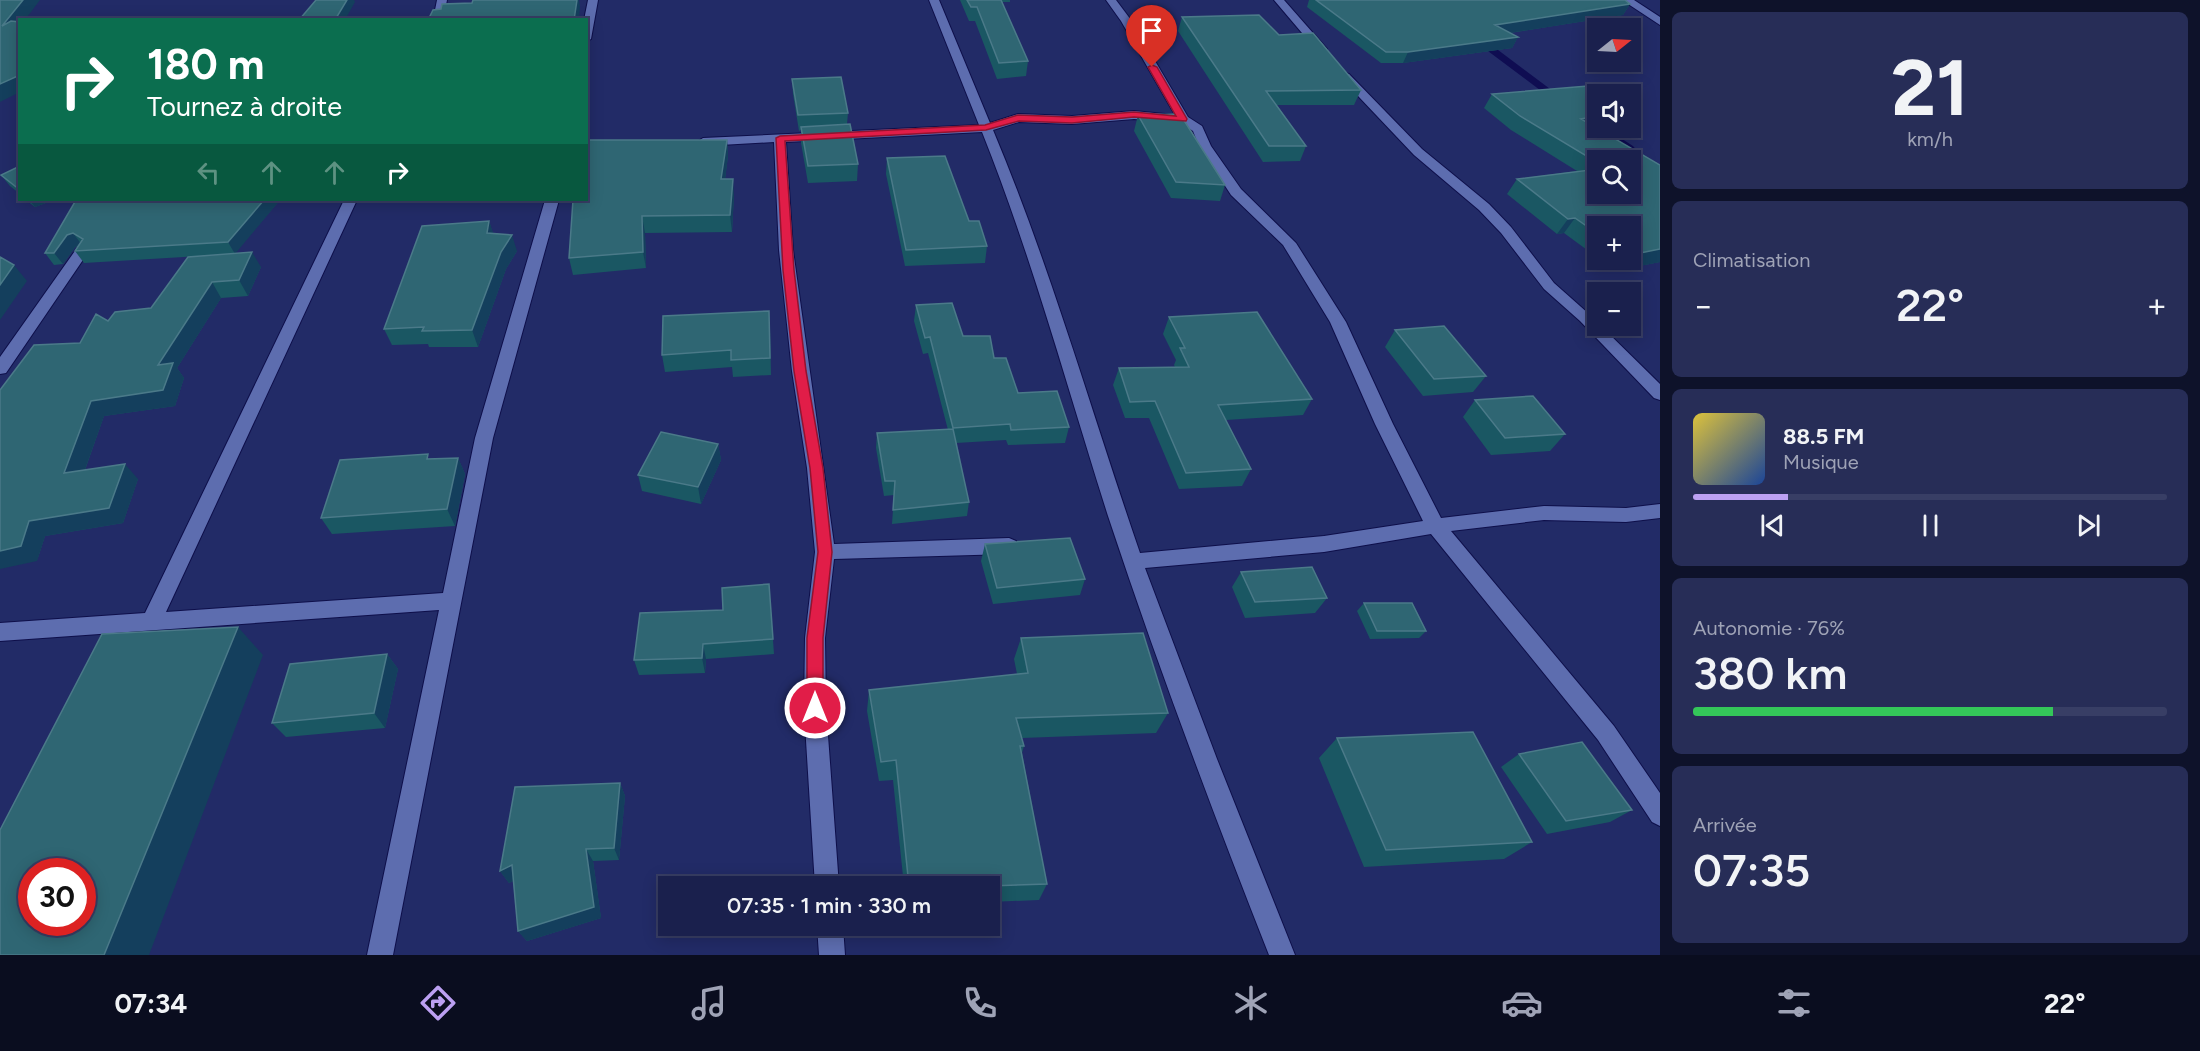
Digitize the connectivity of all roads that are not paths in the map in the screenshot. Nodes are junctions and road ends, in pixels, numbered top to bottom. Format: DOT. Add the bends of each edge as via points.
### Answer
graph roads {
  1 [pos="442,0"];
  2 [pos="593,0"];
  3 [pos="934,0"];
  4 [pos="1111,0"];
  5 [pos="1279,0"];
  6 [pos="1627,0"];
  7 [pos="438,18"];
  8 [pos="1660,22"];
  9 [pos="588,28"];
  10 [pos="1182,119"];
  11 [pos="986,128"];
  12 [pos="780,138"];
  13 [pos="686,142"];
  14 [pos="351,201"];
  15 [pos="552,201"];
  16 [pos="82,251"];
  17 [pos="0,369"];
  18 [pos="1660,394"];
  19 [pos="1660,511"];
  20 [pos="1436,527"];
  21 [pos="1028,545"];
  22 [pos="825,552"];
  23 [pos="1133,561"];
  24 [pos="451,601"];
  25 [pos="151,622"];
  26 [pos="0,632"];
  27 [pos="1660,814"];
  28 [pos="826,876"];
  29 [pos="831,936"];
  30 [pos="380,955"];
  31 [pos="832,955"];
  32 [pos="1282,955"];
  1 -- 7 [label="street"];
  2 -- 9 [label="street"];
  3 -- 11 [label="street"];
  4 -- 10 [label="street"];
  5 -- 18 [label="street" via="1360,95 1418,152 1484,207 1549,286"];
  6 -- 8 [label="street"];
  10 -- 11 [label="street" via="1134,114 1072,120 1018,118"];
  10 -- 20 [label="street" via="1198,129 1236,192 1289,243 1338,322"];
  11 -- 12 [label="street"];
  11 -- 23 [label="street" via="1032,243"];
  12 -- 13 [label="street"];
  12 -- 22 [label="street" via="786,250"];
  14 -- 25 [label="street"];
  15 -- 24 [label="street" via="484,438"];
  16 -- 17 [label="street"];
  19 -- 20 [label="street" via="1626,515 1544,513"];
  20 -- 23 [label="street" via="1324,544"];
  20 -- 27 [label="street" via="1606,733"];
  21 -- 22 [label="street"];
  22 -- 28 [label="street" via="815,638 815,708"];
  23 -- 32 [label="street"];
  24 -- 25 [label="street"];
  24 -- 30 [label="street"];
  25 -- 26 [label="street"];
  29 -- 31 [label="street"];
}
